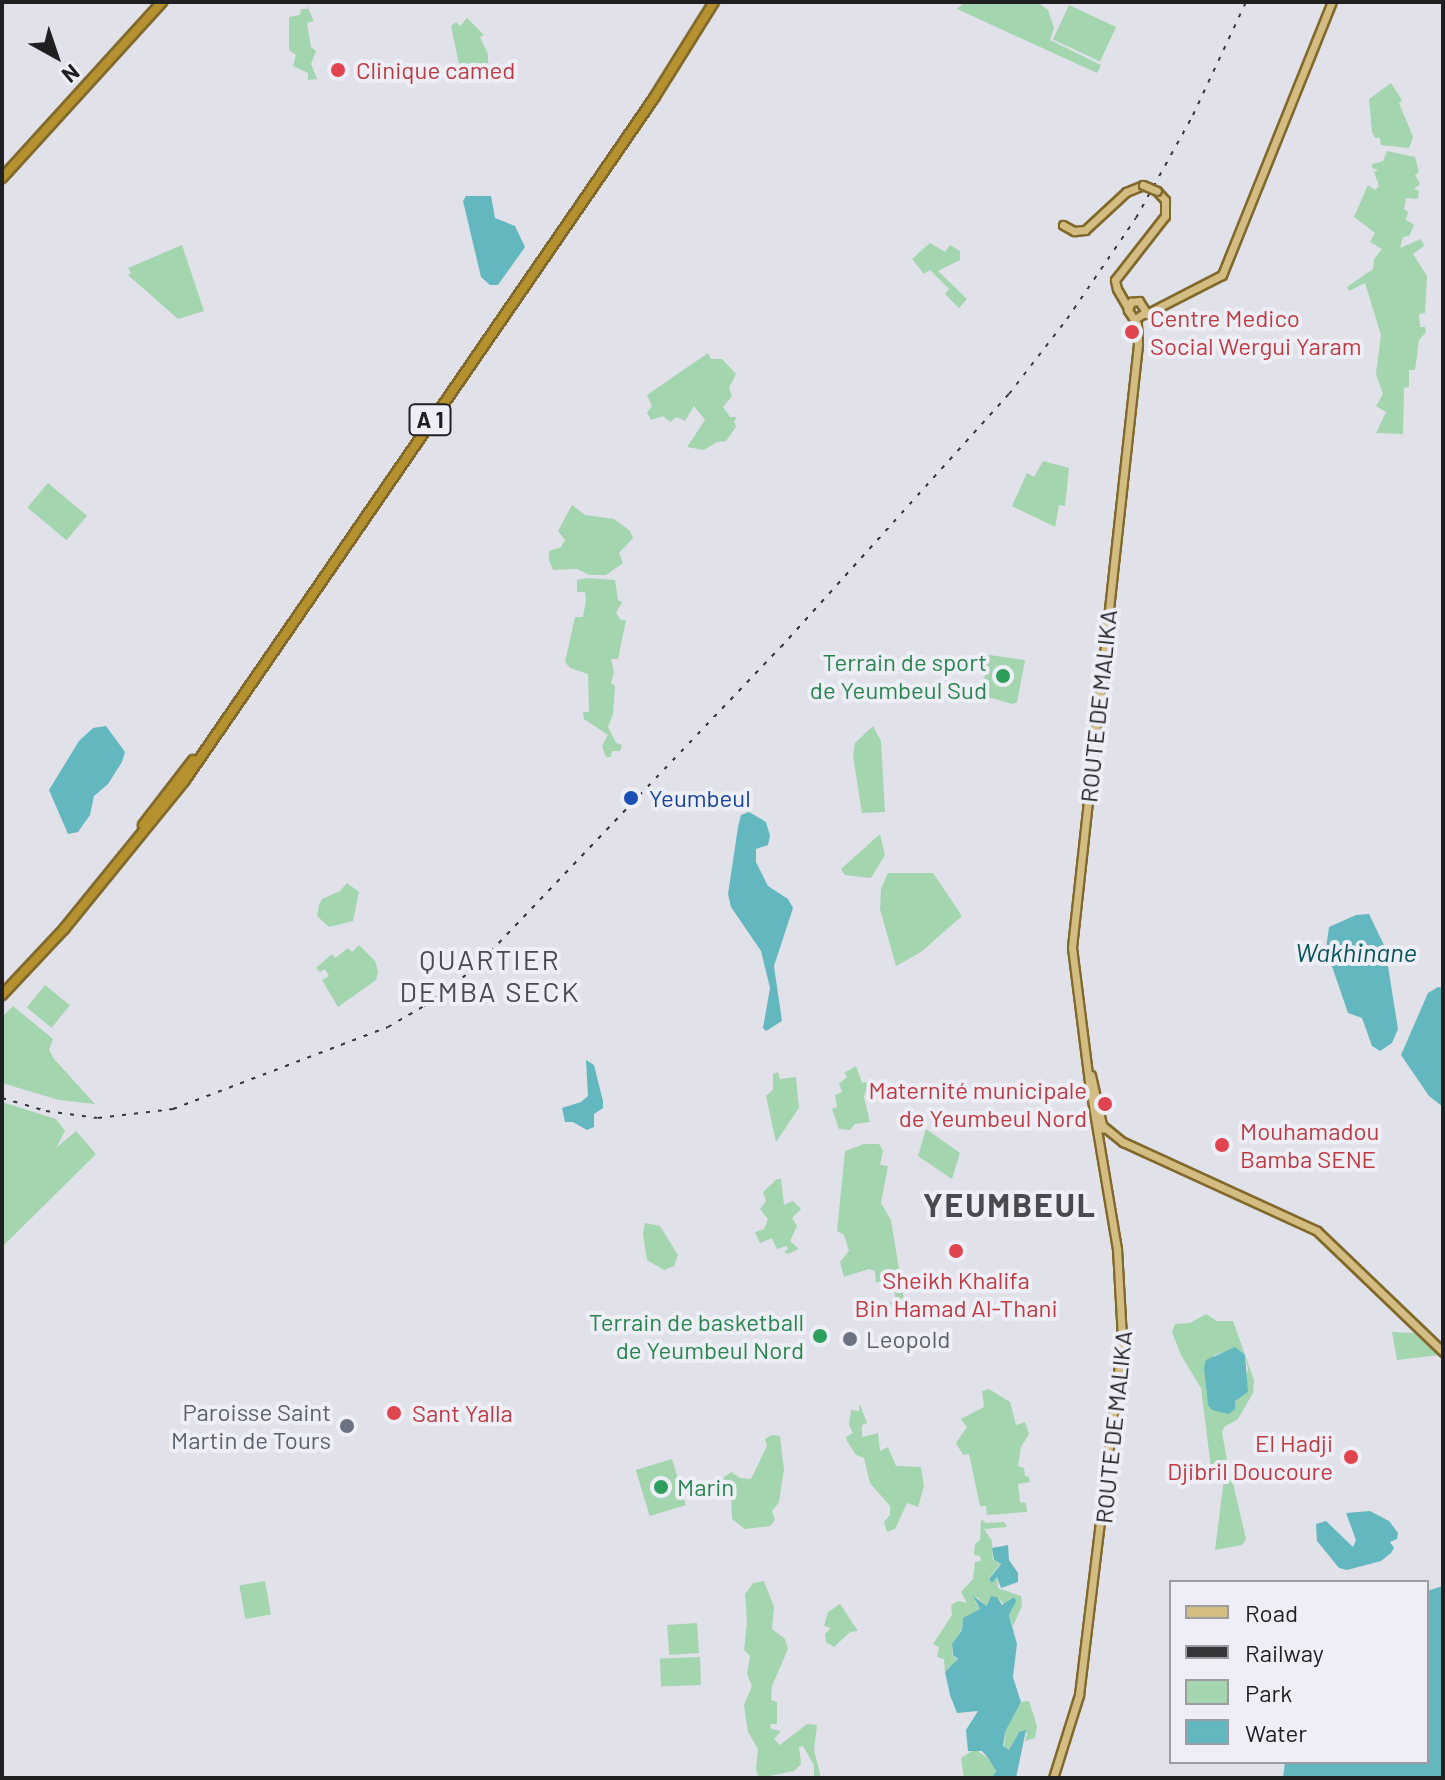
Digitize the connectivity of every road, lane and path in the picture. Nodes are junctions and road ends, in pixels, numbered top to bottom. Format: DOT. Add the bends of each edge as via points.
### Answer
graph roads {
  1 [pos="160,2"];
  2 [pos="711,2"];
  3 [pos="1332,2"];
  4 [pos="2,172"];
  5 [pos="2,178"];
  6 [pos="1063,225"];
  7 [pos="1130,305"];
  8 [pos="1145,312"];
  9 [pos="1135,319"];
  10 [pos="1138,338"];
  11 [pos="58,931"];
  12 [pos="2,988"];
  13 [pos="2,995"];
  14 [pos="1100,1125"];
  15 [pos="1443,1352"];
  16 [pos="1055,1778"];
  1 -- 4 [label="highway"];
  1 -- 5 [label="highway"];
  2 -- 11 [label="highway, A 1" via="654,98 192,770"];
  3 -- 8 [label="main road" via="1225,271 1212,283"];
  6 -- 7 [label="main road, bridge" via="1085,230 1126,192 1143,185 1165,200 1165,216 1117,276 1115,285"];
  7 -- 8 [label="main road" via="1141,301"];
  7 -- 9 [label="main road"];
  8 -- 9 [label="main road"];
  8 -- 10 [label="main road, ROUTE DE MALIKA"];
  9 -- 10 [label="main road, ROUTE DE MALIKA"];
  10 -- 14 [label="main road, ROUTE DE MALIKA" via="1072,944"];
  11 -- 12 [label="highway, A 1"];
  11 -- 13 [label="highway, A 1"];
  14 -- 15 [label="main road" via="1123,1142 1317,1231"];
  14 -- 16 [label="main road, ROUTE DE MALIKA" via="1120,1272 1122,1338 1079,1695"];
}
